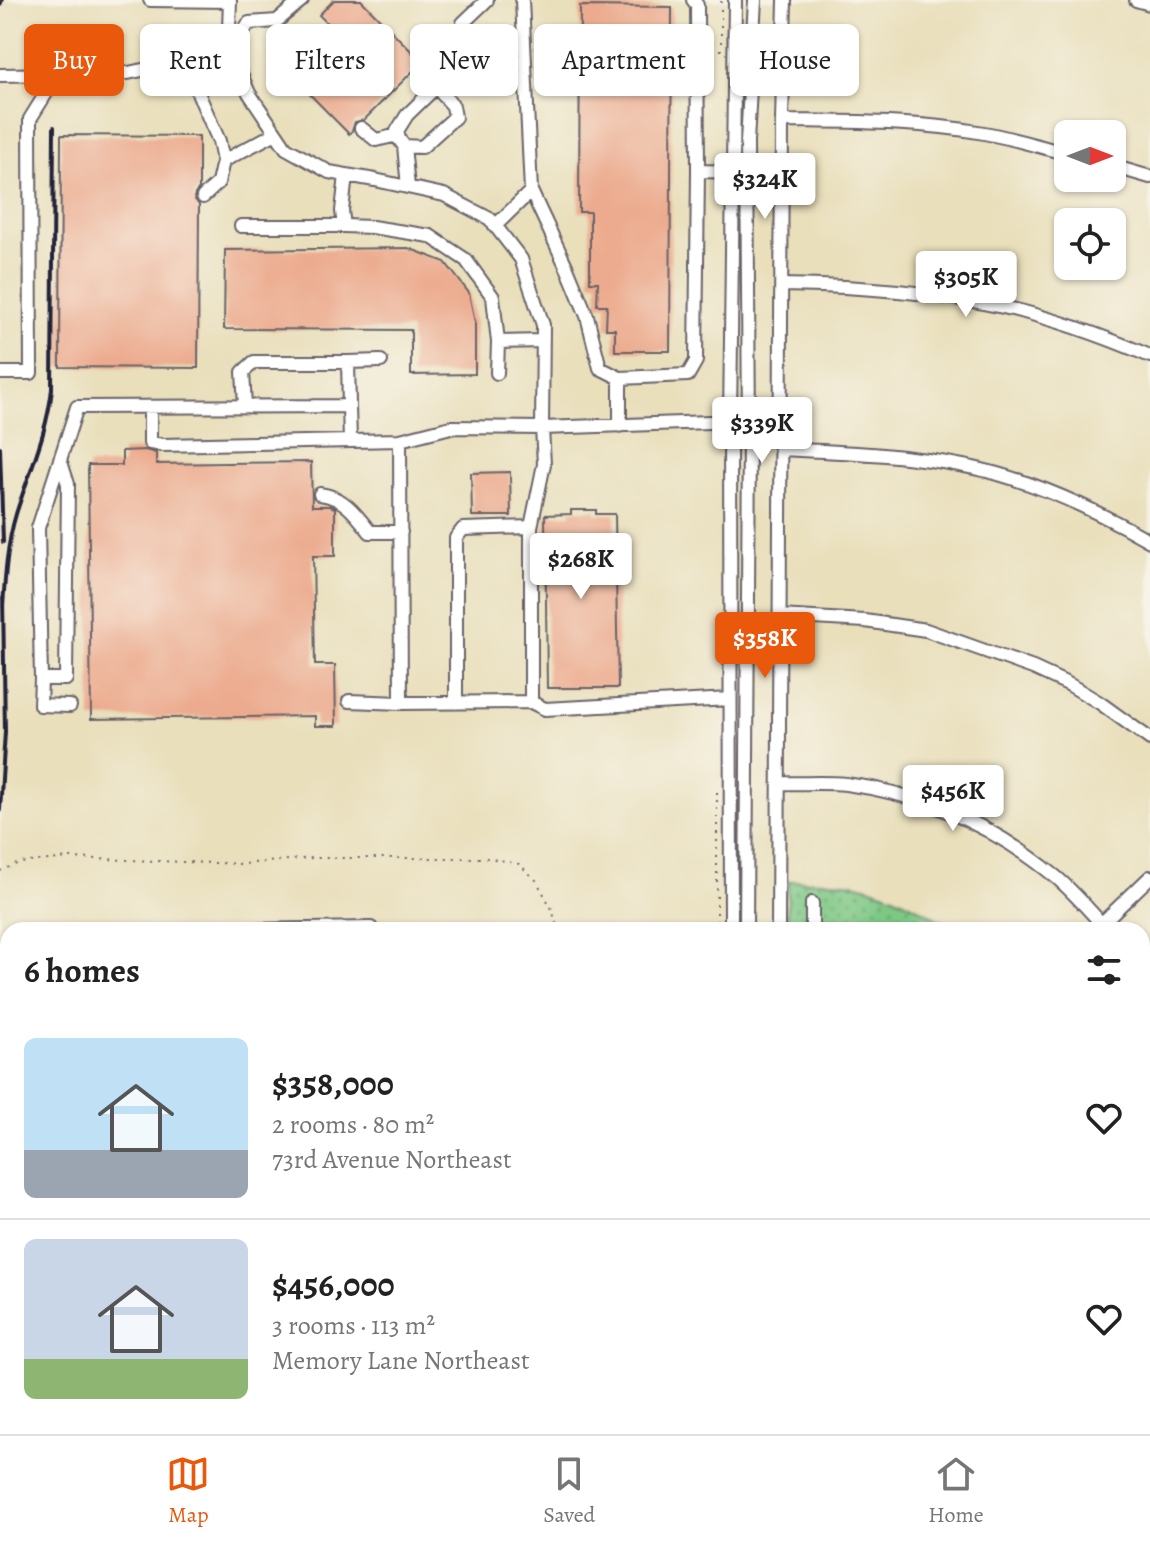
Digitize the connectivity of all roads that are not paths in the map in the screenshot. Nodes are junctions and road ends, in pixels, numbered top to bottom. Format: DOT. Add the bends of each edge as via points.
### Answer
graph roads {
  1 [pos="150,0"];
  2 [pos="230,0"];
  3 [pos="302,0"];
  4 [pos="487,0"];
  5 [pos="522,0"];
  6 [pos="693,0"];
  7 [pos="735,0"];
  8 [pos="755,0"];
  9 [pos="785,0"];
  10 [pos="1136,0"];
  11 [pos="1150,4"];
  12 [pos="463,23"];
  13 [pos="229,24"];
  14 [pos="248,24"];
  15 [pos="0,75"];
  16 [pos="24,75"];
  17 [pos="250,94"];
  18 [pos="44,96"];
  19 [pos="199,96"];
  20 [pos="782,121"];
  21 [pos="361,128"];
  22 [pos="276,133"];
  23 [pos="401,140"];
  24 [pos="1054,150"];
  25 [pos="223,161"];
  26 [pos="1126,170"];
  27 [pos="698,171"];
  28 [pos="733,172"];
  29 [pos="747,173"];
  30 [pos="346,175"];
  31 [pos="1150,177"];
  32 [pos="408,187"];
  33 [pos="531,191"];
  34 [pos="203,197"];
  35 [pos="241,226"];
  36 [pos="344,226"];
  37 [pos="495,226"];
  38 [pos="782,285"];
  39 [pos="542,341"];
  40 [pos="498,342"];
  41 [pos="1150,356"];
  42 [pos="381,361"];
  43 [pos="348,362"];
  44 [pos="0,373"];
  45 [pos="497,373"];
  46 [pos="620,378"];
  47 [pos="245,406"];
  48 [pos="349,406"];
  49 [pos="150,407"];
  50 [pos="730,421"];
  51 [pos="749,421"];
  52 [pos="620,426"];
  53 [pos="542,428"];
  54 [pos="400,440"];
  55 [pos="350,441"];
  56 [pos="780,449"];
  57 [pos="60,459"];
  58 [pos="320,494"];
  59 [pos="531,527"];
  60 [pos="401,532"];
  61 [pos="1150,541"];
  62 [pos="779,616"];
  63 [pos="41,679"];
  64 [pos="730,699"];
  65 [pos="349,701"];
  66 [pos="531,702"];
  67 [pos="401,703"];
  68 [pos="456,703"];
  69 [pos="70,706"];
  70 [pos="1150,739"];
  71 [pos="779,783"];
  72 [pos="1150,877"];
  73 [pos="812,903"];
  74 [pos="731,922"];
  75 [pos="746,922"];
  76 [pos="778,922"];
  77 [pos="812,922"];
  78 [pos="1099,922"];
  79 [pos="1109,922"];
  1 -- 2 [label="street"];
  2 -- 13 [label="street"];
  3 -- 14 [label="street" via="277,21"];
  4 -- 12 [label="street"];
  5 -- 33 [label="street"];
  6 -- 27 [label="street"];
  7 -- 28 [label="street"];
  8 -- 29 [label="street"];
  9 -- 20 [label="street"];
  10 -- 11 [label="street"];
  15 -- 16 [label="street"];
  17 -- 22 [label="street"];
  18 -- 44 [label="street" via="30,119 31,373"];
  19 -- 25 [label="street"];
  20 -- 24 [label="street" via="939,127"];
  20 -- 38 [label="street"];
  21 -- 23 [label="street" via="376,140"];
  22 -- 25 [label="street"];
  22 -- 30 [label="street" via="286,148 329,172"];
  23 -- 23 [label="street" via="397,131 407,115 436,87 453,106 455,117 422,147"];
  23 -- 32 [label="street"];
  25 -- 34 [label="street" via="218,183"];
  26 -- 31 [label="street"];
  27 -- 28 [label="street"];
  27 -- 46 [label="street" via="696,361 688,375"];
  28 -- 29 [label="street"];
  28 -- 50 [label="street"];
  29 -- 51 [label="street"];
  30 -- 32 [label="street"];
  30 -- 36 [label="street"];
  32 -- 37 [label="street" via="444,195"];
  33 -- 37 [label="street"];
  33 -- 46 [label="street" via="587,316 600,368"];
  35 -- 36 [label="street"];
  36 -- 40 [label="street" via="430,236 466,260 493,297"];
  37 -- 39 [label="street" via="521,259 543,325"];
  38 -- 41 [label="street" via="877,288 1005,307"];
  38 -- 56 [label="street"];
  39 -- 40 [label="street"];
  39 -- 53 [label="street"];
  40 -- 45 [label="street"];
  42 -- 43 [label="street"];
  43 -- 47 [label="street" via="254,362 243,372"];
  43 -- 48 [label="street"];
  46 -- 52 [label="street"];
  47 -- 48 [label="street"];
  47 -- 49 [label="street"];
  48 -- 55 [label="street"];
  49 -- 55 [label="street" via="150,443"];
  49 -- 57 [label="street" via="77,407"];
  50 -- 51 [label="street"];
  50 -- 52 [label="street"];
  50 -- 64 [label="street"];
  51 -- 75 [label="street"];
  52 -- 53 [label="street"];
  53 -- 54 [label="street" via="451,427"];
  53 -- 59 [label="street" via="544,464"];
  54 -- 55 [label="street"];
  54 -- 60 [label="street"];
  56 -- 61 [label="street" via="876,453 972,467 1067,498"];
  56 -- 62 [label="street"];
  57 -- 63 [label="street" via="38,528"];
  57 -- 63 [label="street" via="68,484 66,679"];
  58 -- 60 [label="street" via="350,507 370,532"];
  59 -- 66 [label="street"];
  59 -- 68 [label="street" via="463,529 456,538"];
  60 -- 67 [label="street"];
  62 -- 70 [label="street" via="926,630 1070,685"];
  62 -- 71 [label="street"];
  63 -- 69 [label="street" via="40,705"];
  64 -- 66 [label="street" via="545,709"];
  64 -- 74 [label="street"];
  65 -- 67 [label="street"];
  66 -- 68 [label="street"];
  67 -- 68 [label="street"];
  71 -- 76 [label="street"];
  71 -- 78 [label="street" via="842,784 931,803 1019,849 1058,878"];
  72 -- 79 [label="street"];
  73 -- 77 [label="street"];
}
